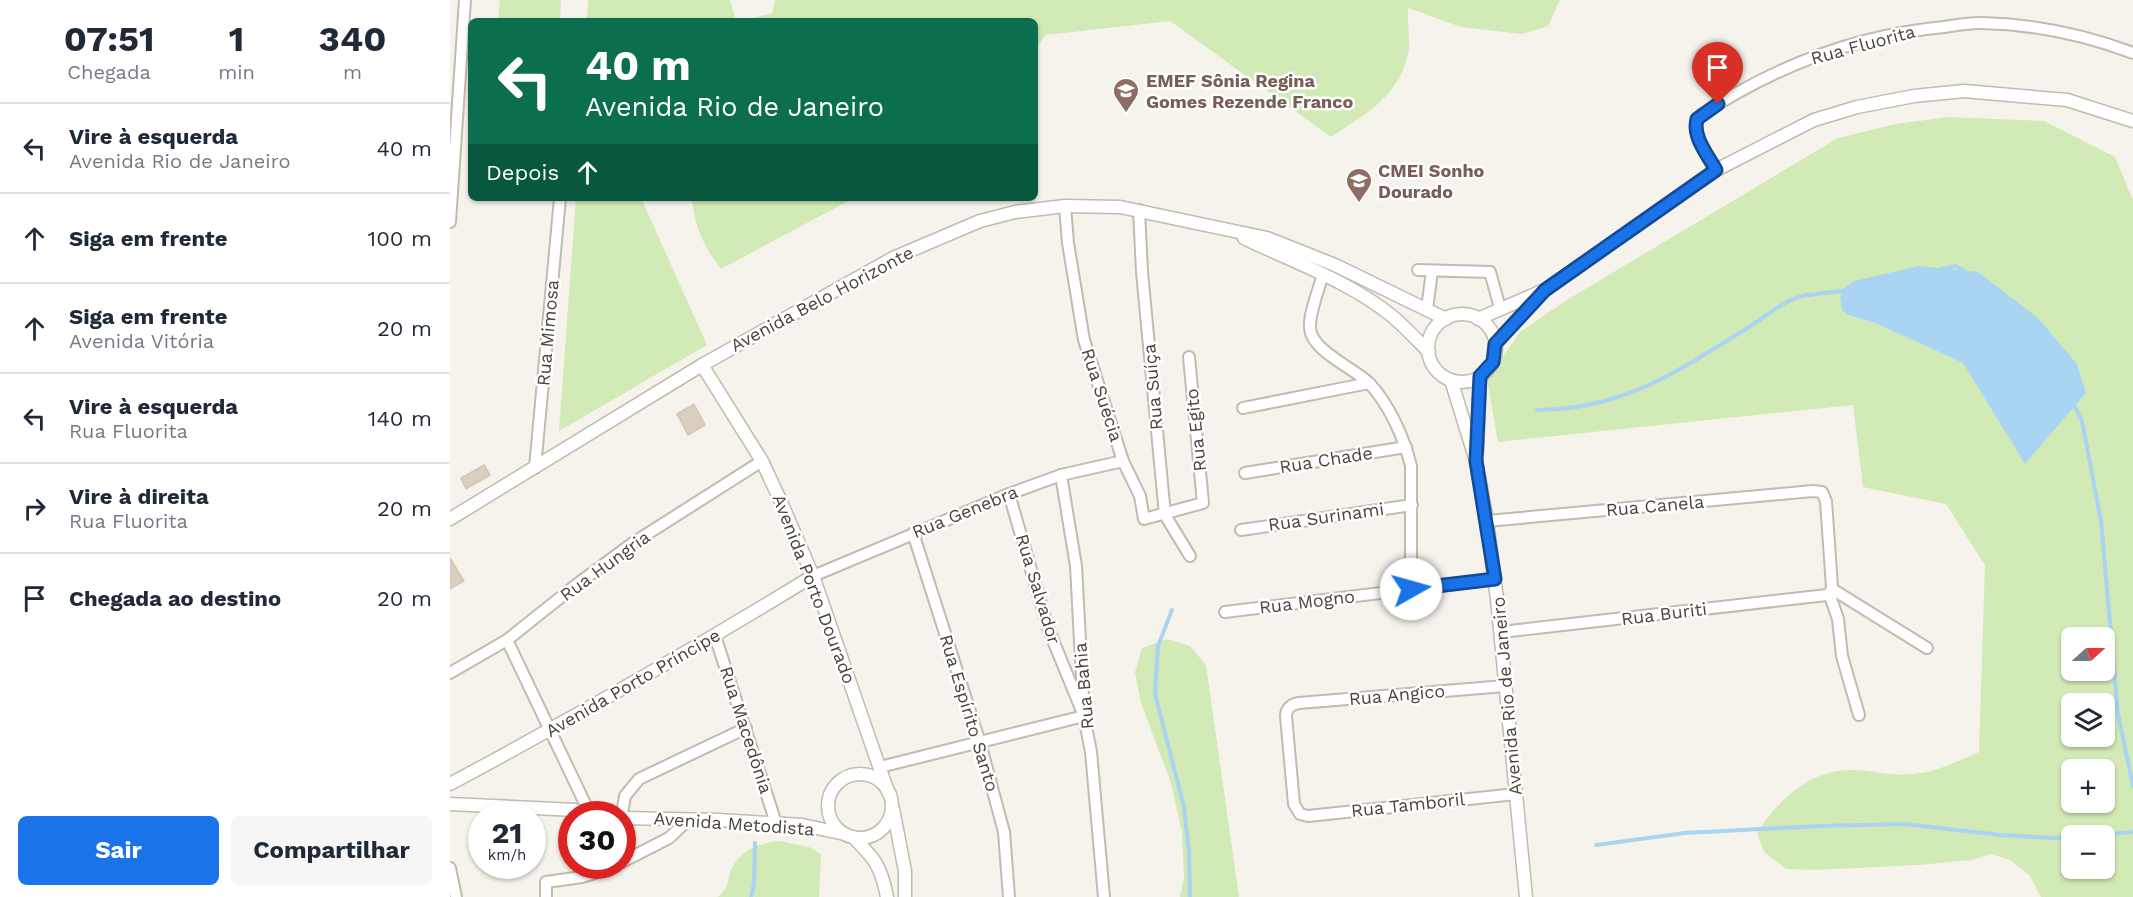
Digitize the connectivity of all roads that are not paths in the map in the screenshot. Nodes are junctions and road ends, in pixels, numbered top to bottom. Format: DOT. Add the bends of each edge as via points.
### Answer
graph roads {
  1 [pos="465,0"];
  2 [pos="2133,53"];
  3 [pos="459,114"];
  4 [pos="468,116"];
  5 [pos="2133,121"];
  6 [pos="1716,170"];
  7 [pos="560,201"];
  8 [pos="1065,206"];
  9 [pos="1140,210"];
  10 [pos="450,222"];
  11 [pos="1232,232"];
  12 [pos="1418,270"];
  13 [pos="1432,271"];
  14 [pos="1323,274"];
  15 [pos="1545,290"];
  16 [pos="1500,308"];
  17 [pos="1427,309"];
  18 [pos="1446,319"];
  19 [pos="1478,319"];
  20 [pos="1495,344"];
  21 [pos="1429,352"];
  22 [pos="1189,357"];
  23 [pos="702,365"];
  24 [pos="1480,376"];
  25 [pos="1451,380"];
  26 [pos="1369,383"];
  27 [pos="1243,408"];
  28 [pos="1406,447"];
  29 [pos="1123,460"];
  30 [pos="762,461"];
  31 [pos="1476,461"];
  32 [pos="535,468"];
  33 [pos="1245,473"];
  34 [pos="1061,475"];
  35 [pos="1009,494"];
  36 [pos="1203,503"];
  37 [pos="1412,505"];
  38 [pos="1165,515"];
  39 [pos="450,519"];
  40 [pos="1487,521"];
  41 [pos="1241,530"];
  42 [pos="913,533"];
  43 [pos="1191,556"];
  44 [pos="813,576"];
  45 [pos="1495,579"];
  46 [pos="1411,589"];
  47 [pos="1829,592"];
  48 [pos="1226,612"];
  49 [pos="1501,632"];
  50 [pos="715,636"];
  51 [pos="507,640"];
  52 [pos="1927,648"];
  53 [pos="450,673"];
  54 [pos="1506,686"];
  55 [pos="1084,716"];
  56 [pos="1859,716"];
  57 [pos="746,728"];
  58 [pos="551,730"];
  59 [pos="980,743"];
  60 [pos="880,767"];
  61 [pos="450,784"];
  62 [pos="888,792"];
  63 [pos="1516,794"];
  64 [pos="583,801"];
  65 [pos="624,801"];
  66 [pos="450,804"];
  67 [pos="892,805"];
  68 [pos="558,809"];
  69 [pos="1300,814"];
  70 [pos="636,817"];
  71 [pos="688,820"];
  72 [pos="776,824"];
  73 [pos="849,836"];
  74 [pos="636,855"];
  75 [pos="450,868"];
  76 [pos="568,879"];
  77 [pos="456,897"];
  78 [pos="546,897"];
  79 [pos="887,897"];
  80 [pos="905,897"];
  81 [pos="1009,897"];
  82 [pos="1104,897"];
  83 [pos="1526,897"];
  1 -- 3 [label="street"];
  2 -- 6 [label="street, Rua Fluorita" via="2078,36 1979,23 1875,38 1774,73 1701,115 1695,129"];
  3 -- 4 [label="street"];
  3 -- 10 [label="street"];
  5 -- 6 [label="street" via="2067,100 2032,96 1964,91 1914,96 1814,120"];
  6 -- 15 [label="street"];
  7 -- 32 [label="street, Rua Mimosa"];
  8 -- 9 [label="street, Avenida Belo Horizonte"];
  8 -- 23 [label="street, Avenida Belo Horizonte" via="1015,212 933,240 893,258"];
  8 -- 29 [label="street, Rua Suécia" via="1084,340"];
  9 -- 11 [label="street, Avenida Belo Horizonte"];
  9 -- 38 [label="street, Rua Suíça" via="1142,272"];
  11 -- 14 [label="street, Avenida Belo Horizonte"];
  11 -- 17 [label="street, Avenida Belo Horizonte" via="1293,247"];
  12 -- 13 [label="street"];
  13 -- 16 [label="street" via="1490,272"];
  13 -- 17 [label="street"];
  14 -- 21 [label="street, Avenida Belo Horizonte" via="1391,316"];
  14 -- 26 [label="street" via="1311,322 1312,334 1319,345"];
  15 -- 16 [label="street"];
  15 -- 20 [label="street"];
  16 -- 19 [label="street"];
  17 -- 18 [label="street, Avenida Belo Horizonte"];
  18 -- 19 [label="street" via="1462,315"];
  18 -- 21 [label="street" via="1432,333"];
  19 -- 20 [label="street" via="1490,329"];
  20 -- 24 [label="street" via="1493,362"];
  21 -- 25 [label="street" via="1436,369"];
  22 -- 36 [label="street, Rua Egito"];
  23 -- 30 [label="street, Avenida Porto Dourado"];
  23 -- 32 [label="street, Avenida Belo Horizonte"];
  24 -- 25 [label="street" via="1466,382"];
  24 -- 31 [label="street, Avenida Rio de Janeiro"];
  25 -- 31 [label="street, Avenida Rio de Janeiro"];
  26 -- 27 [label="street"];
  26 -- 28 [label="street"];
  28 -- 33 [label="street, Rua Chade"];
  28 -- 37 [label="street" via="1411,466"];
  29 -- 34 [label="street, Rua Genebra"];
  29 -- 38 [label="street, Rua Suécia" via="1140,496 1144,519"];
  30 -- 44 [label="street, Avenida Porto Dourado"];
  30 -- 51 [label="street, Rua Hungria" via="633,543"];
  31 -- 40 [label="street, Avenida Rio de Janeiro"];
  32 -- 39 [label="street, Avenida Belo Horizonte"];
  34 -- 35 [label="street, Rua Genebra"];
  34 -- 55 [label="street, Rua Bahia" via="1076,566"];
  35 -- 42 [label="street, Rua Genebra"];
  35 -- 55 [label="street, Rua Salvador" via="1048,628"];
  36 -- 38 [label="street, Rua Suécia"];
  37 -- 41 [label="street, Rua Surinami"];
  37 -- 46 [label="street"];
  38 -- 43 [label="street, Rua Suíça"];
  40 -- 45 [label="street, Avenida Rio de Janeiro"];
  40 -- 47 [label="street, Rua Canela" via="1822,492 1826,501"];
  42 -- 44 [label="street, Rua Genebra"];
  42 -- 59 [label="street, Rua Espírito Santo"];
  44 -- 50 [label="street, Avenida Porto Príncipe"];
  44 -- 60 [label="street, Avenida Porto Dourado"];
  45 -- 46 [label="street, Rua Mogno"];
  45 -- 49 [label="street, Avenida Rio de Janeiro"];
  46 -- 48 [label="street, Rua Mogno"];
  47 -- 49 [label="street, Rua Buriti"];
  47 -- 52 [label="street"];
  47 -- 56 [label="street"];
  49 -- 54 [label="street, Avenida Rio de Janeiro"];
  50 -- 57 [label="street, Rua Macedônia"];
  50 -- 58 [label="street, Avenida Porto Príncipe"];
  51 -- 53 [label="street, Rua Hungria"];
  51 -- 58 [label="street"];
  54 -- 63 [label="street, Avenida Rio de Janeiro"];
  54 -- 69 [label="street, Rua Angico" via="1299,703 1289,707 1286,716 1294,804"];
  55 -- 59 [label="street"];
  55 -- 82 [label="street, Rua Bahia" via="1091,752"];
  57 -- 65 [label="street" via="639,779"];
  57 -- 72 [label="street, Rua Macedônia"];
  58 -- 61 [label="street, Avenida Porto Príncipe"];
  58 -- 64 [label="street"];
  59 -- 60 [label="street"];
  59 -- 81 [label="street, Rua Espírito Santo" via="1004,832"];
  60 -- 62 [label="street, Avenida Porto Dourado"];
  62 -- 67 [label="street"];
  62 -- 73 [label="street" via="882,782 867,774 850,775 836,784 828,807 832,823"];
  63 -- 69 [label="street, Rua Tamboril"];
  63 -- 83 [label="street, Avenida Rio de Janeiro"];
  66 -- 68 [label="street"];
  67 -- 73 [label="street" via="888,821 877,833 861,838"];
  67 -- 80 [label="street"];
  70 -- 71 [label="street, Avenida Metodista"];
  71 -- 72 [label="street, Avenida Metodista"];
  71 -- 74 [label="street" via="669,837"];
  72 -- 73 [label="street, Avenida Metodista" via="802,825"];
  73 -- 79 [label="street" via="874,858"];
  75 -- 77 [label="street"];
  76 -- 78 [label="street" via="546,882"];
}
